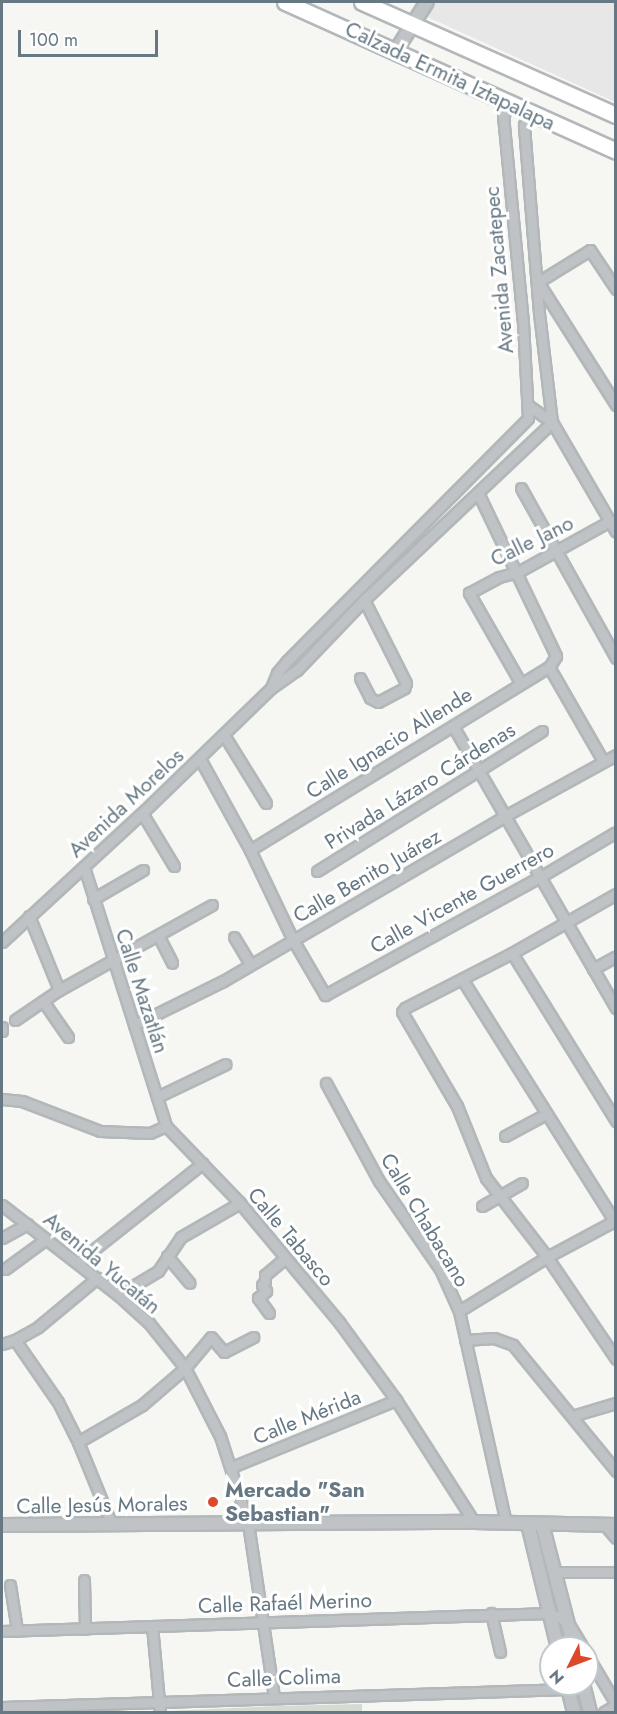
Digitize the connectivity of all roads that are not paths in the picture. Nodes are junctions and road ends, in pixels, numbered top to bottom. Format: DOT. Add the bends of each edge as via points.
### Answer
graph roads {
  1 [pos="285,2"];
  2 [pos="362,2"];
  3 [pos="427,2"];
  4 [pos="410,24"];
  5 [pos="395,52"];
  6 [pos="508,104"];
  7 [pos="530,113"];
  8 [pos="615,115"];
  9 [pos="615,151"];
  10 [pos="538,282"];
  11 [pos="615,289"];
  12 [pos="539,313"];
  13 [pos="559,315"];
  14 [pos="523,323"];
  15 [pos="615,405"];
  16 [pos="529,406"];
  17 [pos="552,422"];
  18 [pos="521,488"];
  19 [pos="478,493"];
  20 [pos="610,521"];
  21 [pos="615,532"];
  22 [pos="556,551"];
  23 [pos="518,572"];
  24 [pos="364,600"];
  25 [pos="306,642"];
  26 [pos="315,652"];
  27 [pos="615,658"];
  28 [pos="549,667"];
  29 [pos="360,678"];
  30 [pos="520,682"];
  31 [pos="272,688"];
  32 [pos="453,726"];
  33 [pos="542,731"];
  34 [pos="224,735"];
  35 [pos="615,754"];
  36 [pos="200,759"];
  37 [pos="603,761"];
  38 [pos="478,769"];
  39 [pos="266,803"];
  40 [pos="142,813"];
  41 [pos="505,816"];
  42 [pos="615,832"];
  43 [pos="250,850"];
  44 [pos="174,866"];
  45 [pos="84,867"];
  46 [pos="143,870"];
  47 [pos="317,871"];
  48 [pos="540,877"];
  49 [pos="615,894"];
  50 [pos="93,898"];
  51 [pos="212,905"];
  52 [pos="30,916"];
  53 [pos="566,922"];
  54 [pos="158,935"];
  55 [pos="234,937"];
  56 [pos="293,940"];
  57 [pos="2,942"];
  58 [pos="512,953"];
  59 [pos="615,956"];
  60 [pos="113,959"];
  61 [pos="172,963"];
  62 [pos="250,964"];
  63 [pos="593,969"];
  64 [pos="462,979"];
  65 [pos="59,990"];
  66 [pos="43,1001"];
  67 [pos="615,1008"];
  68 [pos="15,1020"];
  69 [pos="134,1025"];
  70 [pos="68,1037"];
  71 [pos="226,1064"];
  72 [pos="326,1083"];
  73 [pos="157,1097"];
  74 [pos="2,1100"];
  75 [pos="546,1114"];
  76 [pos="615,1121"];
  77 [pos="166,1126"];
  78 [pos="505,1136"];
  79 [pos="203,1163"];
  80 [pos="522,1183"];
  81 [pos="499,1196"];
  82 [pos="240,1203"];
  83 [pos="2,1205"];
  84 [pos="482,1206"];
  85 [pos="614,1222"];
  86 [pos="27,1224"];
  87 [pos="2,1238"];
  88 [pos="46,1239"];
  89 [pos="167,1256"];
  90 [pos="547,1257"];
  91 [pos="285,1258"];
  92 [pos="78,1262"];
  93 [pos="5,1269"];
  94 [pos="97,1278"];
  95 [pos="190,1283"];
  96 [pos="118,1295"];
  97 [pos="459,1311"];
  98 [pos="269,1313"];
  99 [pos="253,1337"];
  100 [pos="15,1340"];
  101 [pos="465,1340"];
  102 [pos="2,1344"];
  103 [pos="615,1359"];
  104 [pos="185,1368"];
  105 [pos="396,1400"];
  106 [pos="615,1403"];
  107 [pos="572,1416"];
  108 [pos="78,1442"];
  109 [pos="232,1467"];
  110 [pos="615,1471"];
  111 [pos="474,1522"];
  112 [pos="111,1523"];
  113 [pos="248,1523"];
  114 [pos="506,1523"];
  115 [pos="528,1524"];
  116 [pos="542,1524"];
  117 [pos="610,1525"];
  118 [pos="2,1526"];
  119 [pos="615,1538"];
  120 [pos="553,1572"];
  121 [pos="615,1572"];
  122 [pos="84,1580"];
  123 [pos="10,1585"];
  124 [pos="491,1613"];
  125 [pos="549,1613"];
  126 [pos="263,1622"];
  127 [pos="567,1622"];
  128 [pos="152,1626"];
  129 [pos="86,1629"];
  130 [pos="17,1630"];
  131 [pos="2,1631"];
  132 [pos="555,1636"];
  133 [pos="571,1636"];
  134 [pos="576,1636"];
  135 [pos="500,1652"];
  136 [pos="599,1676"];
  137 [pos="539,1687"];
  138 [pos="570,1696"];
  139 [pos="586,1696"];
  140 [pos="274,1697"];
  141 [pos="159,1701"];
  142 [pos="615,1704"];
  143 [pos="2,1707"];
  144 [pos="17,1709"];
  145 [pos="574,1712"];
  146 [pos="591,1712"];
  147 [pos="160,1713"];
  148 [pos="604,1713"];
  1 -- 5 [label="main road, Calzada Ermita Iztapalapa"];
  2 -- 4 [label="main road, Calzada Ermita Iztapalapa"];
  3 -- 4 [label="street"];
  4 -- 5 [label="street"];
  4 -- 8 [label="main road, Calzada Ermita Iztapalapa"];
  5 -- 6 [label="main road, Calzada Ermita Iztapalapa"];
  6 -- 7 [label="main road, Calzada Ermita Iztapalapa"];
  6 -- 14 [label="street, Avenida Zacatepec" via="503,117"];
  7 -- 9 [label="main road, Calzada Ermita Iztapalapa"];
  7 -- 10 [label="street, Avenida Zacatepec" via="524,125"];
  10 -- 11 [label="street" via="590,250"];
  10 -- 12 [label="street, Avenida Zacatepec"];
  10 -- 13 [label="street"];
  12 -- 13 [label="street" via="548,309"];
  12 -- 14 [label="street"];
  12 -- 17 [label="street, Avenida Zacatepec"];
  13 -- 15 [label="street"];
  14 -- 16 [label="street, Avenida Zacatepec"];
  16 -- 17 [label="street, Avenida Zacatepec"];
  16 -- 25 [label="street, Avenida Morelos" via="528,418"];
  17 -- 19 [label="street, Avenida Morelos"];
  17 -- 20 [label="street, Avenida Zacatepec"];
  18 -- 22 [label="street"];
  19 -- 23 [label="street"];
  19 -- 24 [label="street, Avenida Morelos"];
  20 -- 21 [label="street, Avenida Zacatepec"];
  20 -- 22 [label="street, Calle Jano"];
  22 -- 23 [label="street, Calle Jano"];
  22 -- 27 [label="street"];
  23 -- 28 [label="street" via="556,656"];
  23 -- 30 [label="street, Calle Jano" via="469,593"];
  24 -- 26 [label="street, Avenida Morelos"];
  24 -- 29 [label="street" via="406,683 404,688 378,702 369,698"];
  25 -- 26 [label="street"];
  25 -- 31 [label="street, Avenida Morelos" via="277,673"];
  26 -- 31 [label="street, Avenida Morelos"];
  28 -- 30 [label="street, Calle Ignacio Allende"];
  28 -- 37 [label="street"];
  30 -- 32 [label="street, Calle Ignacio Allende"];
  31 -- 34 [label="street, Avenida Morelos"];
  32 -- 38 [label="street"];
  32 -- 43 [label="street, Calle Ignacio Allende"];
  33 -- 38 [label="street, Privada Lázaro Cárdenas"];
  34 -- 36 [label="street, Avenida Morelos"];
  34 -- 39 [label="street"];
  35 -- 37 [label="street, Calle Benito Juárez"];
  36 -- 40 [label="street, Avenida Morelos"];
  36 -- 43 [label="street"];
  37 -- 41 [label="street, Calle Benito Juárez"];
  38 -- 41 [label="street"];
  38 -- 47 [label="street, Privada Lázaro Cárdenas"];
  40 -- 44 [label="street"];
  40 -- 45 [label="street, Avenida Morelos"];
  41 -- 48 [label="street"];
  41 -- 56 [label="street, Calle Benito Juárez"];
  42 -- 48 [label="street, Calle Vicente Guerrero"];
  43 -- 56 [label="street"];
  45 -- 50 [label="street, Calle Mazatlán"];
  45 -- 52 [label="street, Avenida Morelos"];
  46 -- 50 [label="street"];
  48 -- 53 [label="street"];
  48 -- 56 [label="street, Calle Vicente Guerrero" via="325,995"];
  49 -- 53 [label="street"];
  50 -- 60 [label="street, Calle Mazatlán"];
  51 -- 54 [label="street"];
  52 -- 57 [label="street, Avenida Morelos"];
  52 -- 65 [label="street"];
  53 -- 58 [label="street"];
  53 -- 63 [label="street"];
  54 -- 60 [label="street"];
  54 -- 61 [label="street"];
  55 -- 62 [label="street"];
  56 -- 62 [label="street, Calle Benito Juárez"];
  58 -- 64 [label="street"];
  58 -- 76 [label="street"];
  59 -- 63 [label="street"];
  60 -- 65 [label="street"];
  60 -- 69 [label="street, Calle Mazatlán"];
  62 -- 69 [label="street, Calle Benito Juárez"];
  63 -- 67 [label="street"];
  64 -- 75 [label="street"];
  64 -- 81 [label="street" via="405,1008 403,1017 457,1106 486,1178"];
  65 -- 66 [label="street"];
  66 -- 68 [label="street"];
  66 -- 70 [label="street"];
  69 -- 73 [label="street, Calle Mazatlán"];
  71 -- 73 [label="street"];
  72 -- 97 [label="street, Calle Chabacano" via="379,1181 440,1269"];
  73 -- 77 [label="street, Calle Mazatlán"];
  74 -- 77 [label="street" via="22,1101 99,1131 150,1133"];
  75 -- 78 [label="street"];
  75 -- 85 [label="street"];
  77 -- 79 [label="street, Calle Tabasco"];
  79 -- 82 [label="street, Calle Tabasco"];
  79 -- 92 [label="street"];
  80 -- 81 [label="street"];
  81 -- 84 [label="street"];
  81 -- 90 [label="street"];
  82 -- 89 [label="street" via="182,1237"];
  82 -- 91 [label="street, Calle Tabasco"];
  83 -- 86 [label="street, Avenida Yucatán"];
  85 -- 90 [label="street"];
  86 -- 87 [label="street"];
  86 -- 88 [label="street, Avenida Yucatán"];
  88 -- 92 [label="street, Avenida Yucatán"];
  88 -- 93 [label="street"];
  89 -- 95 [label="street"];
  89 -- 96 [label="street" via="158,1271"];
  90 -- 97 [label="street"];
  90 -- 103 [label="street"];
  91 -- 98 [label="street" via="265,1275 262,1285 266,1291 258,1298"];
  91 -- 105 [label="street, Calle Tabasco" via="339,1322"];
  92 -- 94 [label="street, Avenida Yucatán"];
  94 -- 96 [label="street, Avenida Yucatán"];
  94 -- 100 [label="street" via="38,1327"];
  96 -- 104 [label="street, Avenida Yucatán" via="149,1323"];
  97 -- 101 [label="street, Calle Chabacano"];
  99 -- 104 [label="street" via="224,1352 211,1337"];
  100 -- 102 [label="street"];
  100 -- 108 [label="street" via="58,1402"];
  101 -- 107 [label="street" via="494,1338 513,1345"];
  101 -- 114 [label="street, Calle Chabacano"];
  104 -- 108 [label="street" via="142,1405"];
  104 -- 109 [label="street, Avenida Yucatán"];
  105 -- 109 [label="street, Calle Mérida"];
  105 -- 111 [label="street, Calle Tabasco"];
  106 -- 107 [label="street"];
  107 -- 110 [label="street"];
  108 -- 112 [label="street"];
  109 -- 113 [label="street, Avenida Yucatán"];
  111 -- 113 [label="street, Calle Jesús Morales"];
  111 -- 114 [label="street, Calle Jesús Morales"];
  112 -- 113 [label="street, Calle Jesús Morales"];
  112 -- 118 [label="street, Calle Jesús Morales"];
  113 -- 126 [label="street, Avenida Yucatán"];
  114 -- 115 [label="street, Calle Jesús Morales"];
  115 -- 116 [label="street, Calle Jesús Morales"];
  115 -- 125 [label="street"];
  116 -- 117 [label="street, Calle Jesús Morales"];
  116 -- 120 [label="street"];
  117 -- 119 [label="street"];
  120 -- 121 [label="street"];
  120 -- 127 [label="street"];
  122 -- 129 [label="street"];
  123 -- 130 [label="street"];
  124 -- 125 [label="street, Calle Rafaél Merino"];
  124 -- 126 [label="street, Calle Rafaél Merino"];
  124 -- 135 [label="street"];
  125 -- 127 [label="street, Calle Rafaél Merino"];
  125 -- 132 [label="street"];
  126 -- 128 [label="street, Calle Rafaél Merino"];
  126 -- 140 [label="street, Avenida Yucatán"];
  127 -- 133 [label="street"];
  127 -- 134 [label="street"];
  128 -- 129 [label="street, Calle Rafaél Merino"];
  128 -- 141 [label="street"];
  129 -- 130 [label="street, Calle Rafaél Merino"];
  130 -- 131 [label="street, Calle Rafaél Merino"];
  136 -- 142 [label="street"];
  137 -- 140 [label="street, Calle Colima"];
  138 -- 145 [label="street"];
  139 -- 146 [label="street"];
  140 -- 141 [label="street, Calle Colima"];
  141 -- 144 [label="street, Calle Colima"];
  141 -- 147 [label="street"];
  142 -- 148 [label="street"];
  143 -- 144 [label="street, Calle Colima"];
  145 -- 146 [label="street"];
}
